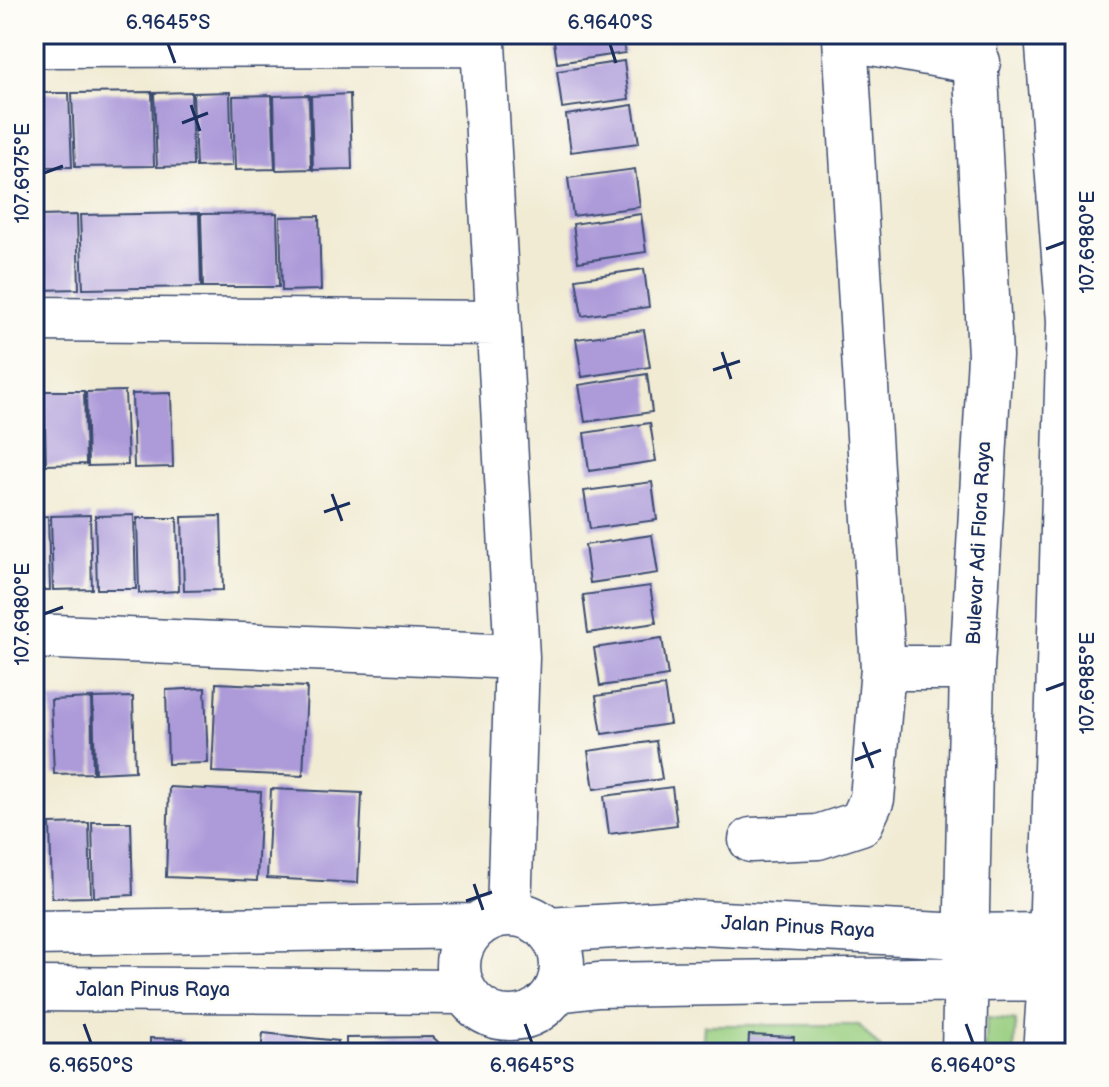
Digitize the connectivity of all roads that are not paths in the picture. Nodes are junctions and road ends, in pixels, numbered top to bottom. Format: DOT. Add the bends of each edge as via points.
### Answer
graph roads {
  1 [pos="1047,34"];
  2 [pos="844,36"];
  3 [pos="483,39"];
  4 [pos="34,45"];
  5 [pos="976,48"];
  6 [pos="34,319"];
  7 [pos="497,323"];
  8 [pos="34,636"];
  9 [pos="517,657"];
  10 [pos="883,668"];
  11 [pos="972,668"];
  12 [pos="751,840"];
  13 [pos="511,923"];
  14 [pos="34,933"];
  15 [pos="1049,935"];
  16 [pos="964,936"];
  17 [pos="1050,978"];
  18 [pos="967,982"];
  19 [pos="34,989"];
  20 [pos="558,990"];
  21 [pos="464,992"];
  22 [pos="514,1036"];
  23 [pos="964,1053"];
  24 [pos="1045,1053"];
  1 -- 15 [label="street" via="1069,321"];
  2 -- 5 [label="street"];
  2 -- 10 [label="street"];
  3 -- 4 [label="street"];
  3 -- 7 [label="street"];
  5 -- 11 [label="street, Bulevar Adi Flora Raya" via="990,356"];
  6 -- 7 [label="street"];
  7 -- 9 [label="street"];
  8 -- 9 [label="street"];
  9 -- 13 [label="street"];
  10 -- 11 [label="street"];
  10 -- 12 [label="street" via="872,799 861,823 818,837"];
  11 -- 16 [label="street, Bulevar Adi Flora Raya"];
  13 -- 14 [label="street, Jalan Pinus Raya"];
  13 -- 16 [label="street, Jalan Pinus Raya" via="680,922"];
  13 -- 20 [label="street" via="559,948 563,968"];
  13 -- 21 [label="street" via="464,940 458,975"];
  15 -- 16 [label="street, Jalan Pinus Raya"];
  15 -- 17 [label="street"];
  16 -- 18 [label="street, Bulevar Adi Flora Raya"];
  17 -- 18 [label="street"];
  17 -- 24 [label="street"];
  18 -- 20 [label="street" via="598,985"];
  18 -- 23 [label="street, Bulevar Adi Flora Raya"];
  19 -- 21 [label="street, Jalan Pinus Raya"];
  20 -- 22 [label="street"];
  21 -- 22 [label="street"];
}
